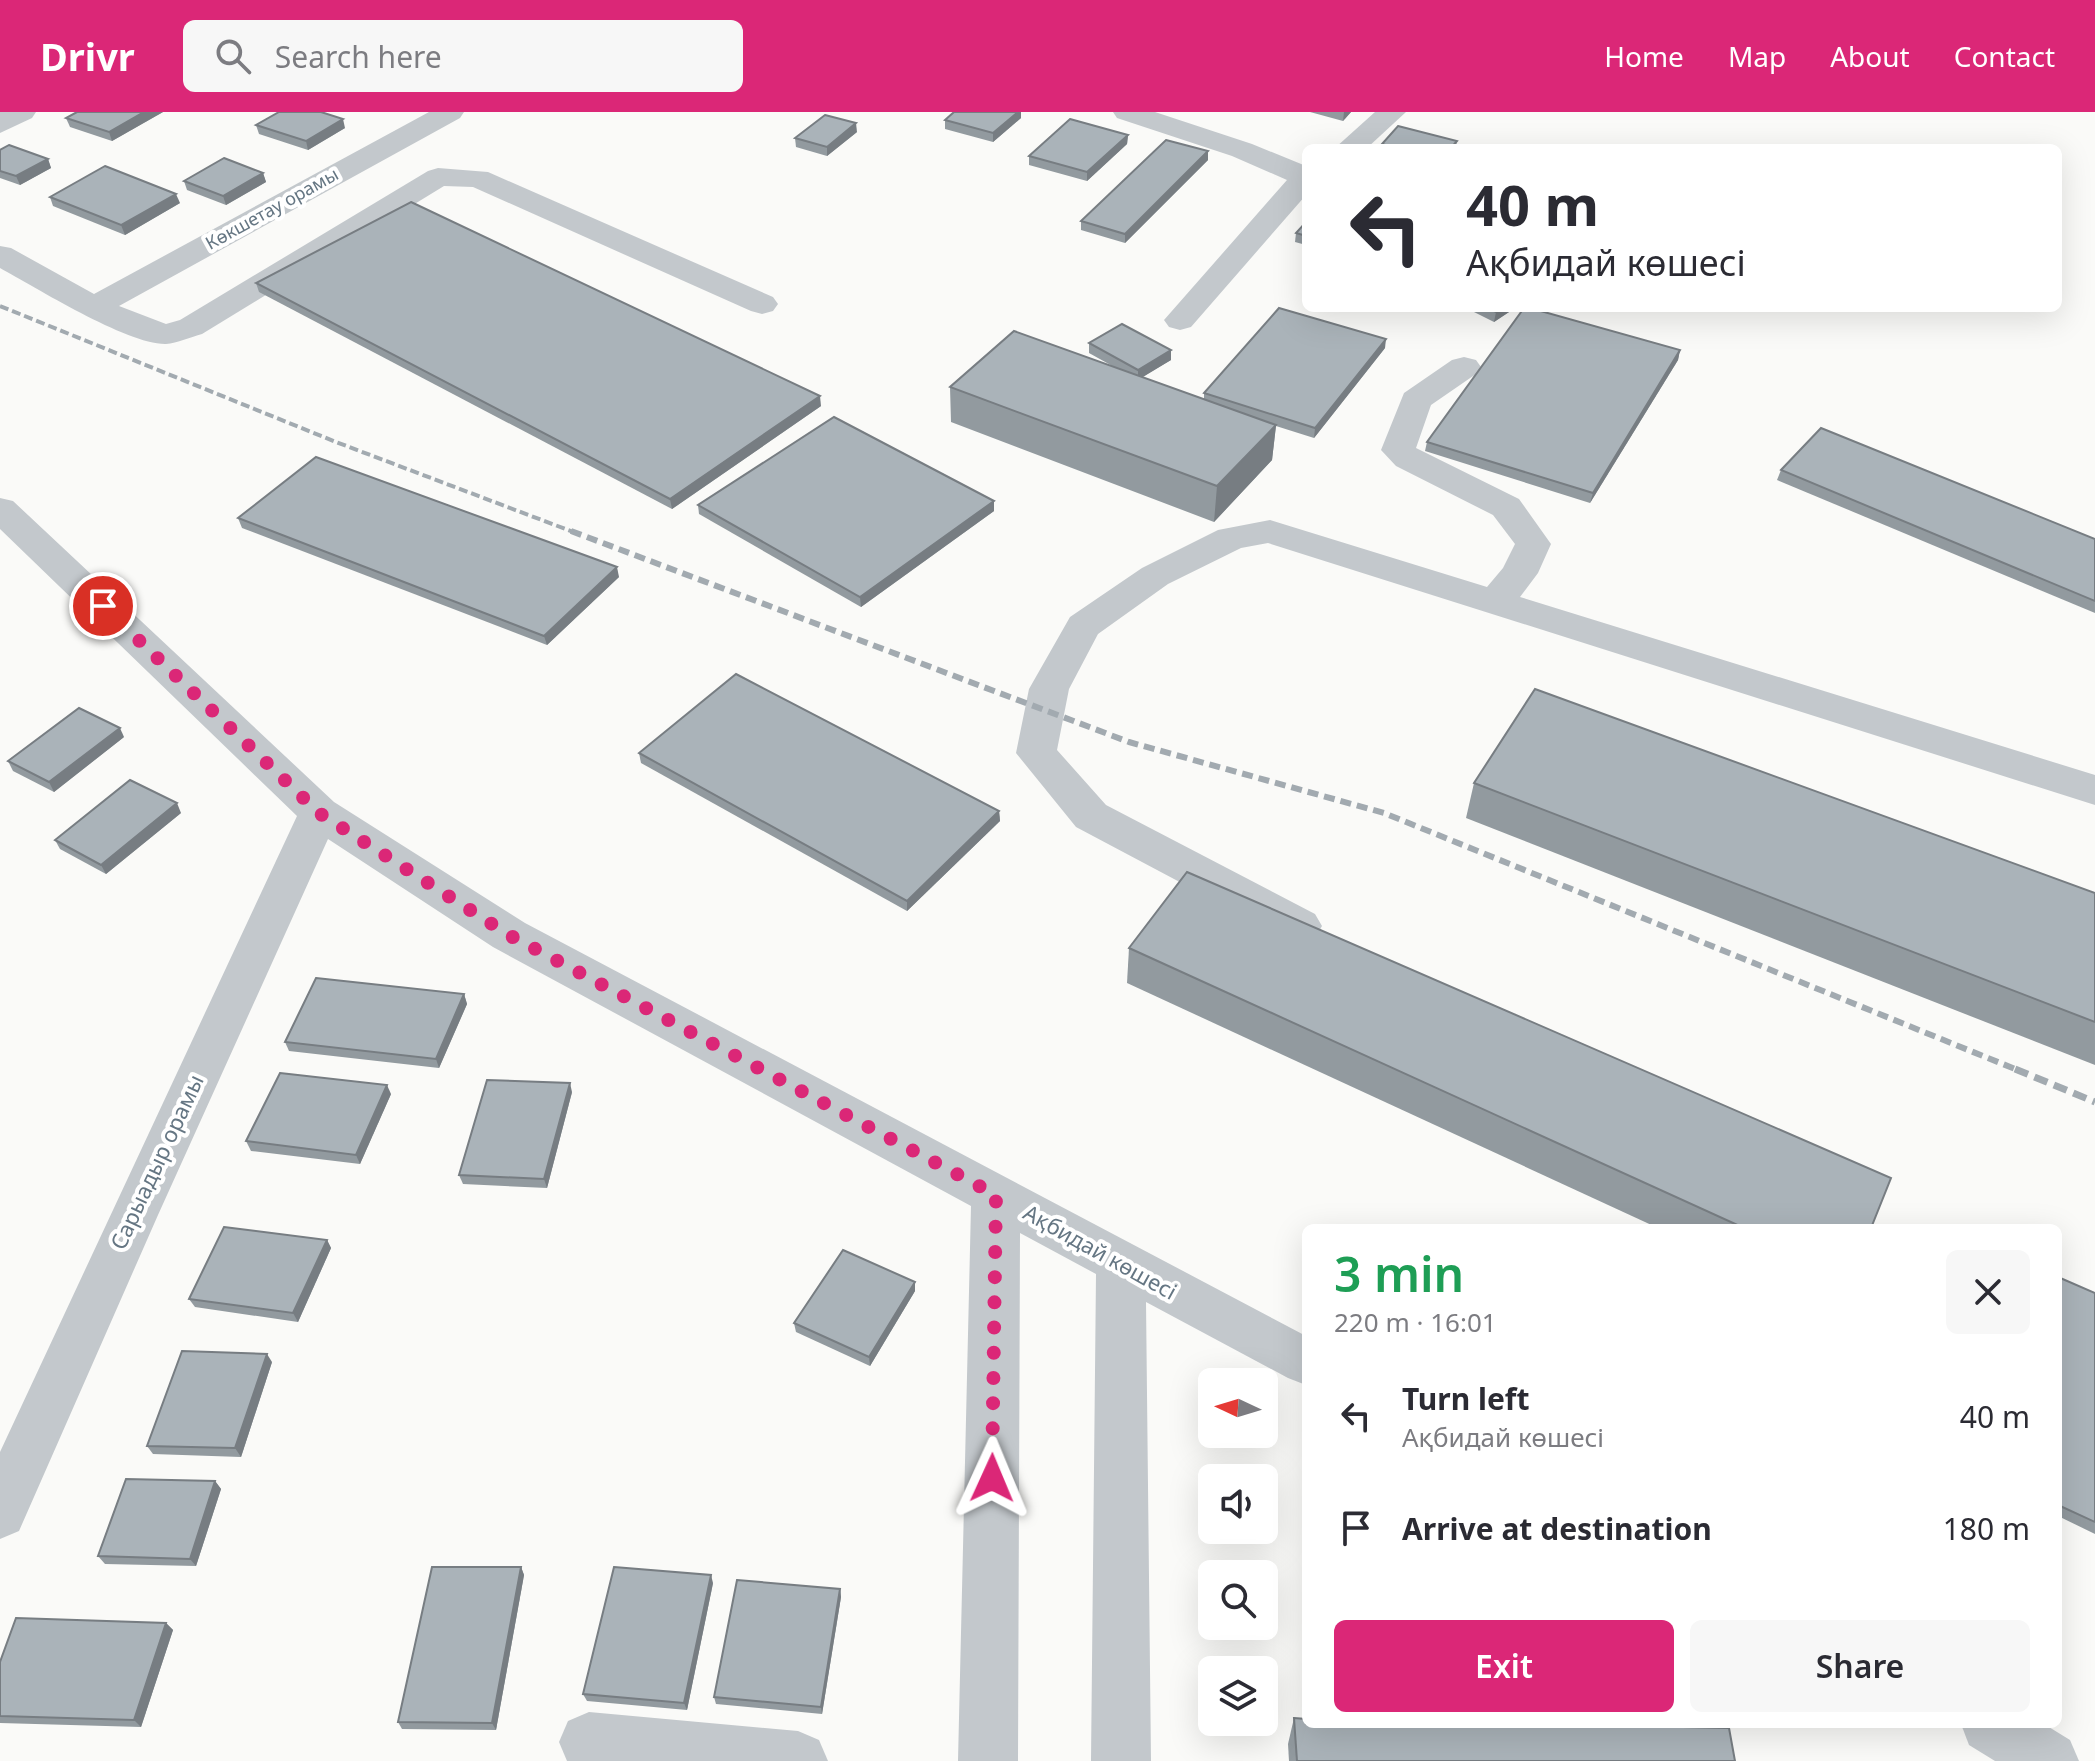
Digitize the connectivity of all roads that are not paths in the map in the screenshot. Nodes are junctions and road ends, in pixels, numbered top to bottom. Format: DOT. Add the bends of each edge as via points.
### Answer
graph roads {
  1 [pos="22,112"];
  2 [pos="450,112"];
  3 [pos="1127,112"];
  4 [pos="1392,112"];
  5 [pos="0,124"];
  6 [pos="1354,144"];
  7 [pos="1302,175"];
  8 [pos="1302,182"];
  9 [pos="0,255"];
  10 [pos="762,304"];
  11 [pos="94,307"];
  12 [pos="1180,320"];
  13 [pos="1464,367"];
  14 [pos="0,509"];
  15 [pos="1495,602"];
  16 [pos="2095,790"];
  17 [pos="319,813"];
  18 [pos="1338,943"];
  19 [pos="996,1195"];
  20 [pos="1121,1264"];
  21 [pos="1302,1360"];
  22 [pos="0,1513"];
  23 [pos="1996,1728"];
  24 [pos="589,1742"];
  25 [pos="798,1761"];
  26 [pos="988,1761"];
  27 [pos="1121,1761"];
  28 [pos="2048,1761"];
  1 -- 5 [label="street"];
  2 -- 11 [label="street, Көкшетау орамы"];
  3 -- 7 [label="street"];
  4 -- 6 [label="street"];
  8 -- 12 [label="street"];
  9 -- 11 [label="street"];
  10 -- 11 [label="street" via="478,178 438,177 191,327 165,334"];
  13 -- 15 [label="street" via="1416,400 1398,450 1506,507 1533,544 1519,573"];
  14 -- 17 [label="street, Ақбидай көшесі"];
  15 -- 16 [label="street"];
  15 -- 18 [label="street" via="1270,531 1231,538 1155,576 1083,626 1049,689 1036,753 1091,816"];
  17 -- 19 [label="street, Ақбидай көшесі" via="509,935"];
  17 -- 22 [label="street, Сарыадыр орамы"];
  19 -- 20 [label="street, Ақбидай көшесі"];
  19 -- 26 [label="street"];
  20 -- 21 [label="street, Ақбидай көшесі"];
  20 -- 27 [label="street"];
  23 -- 28 [label="street"];
  24 -- 25 [label="street"];
}
